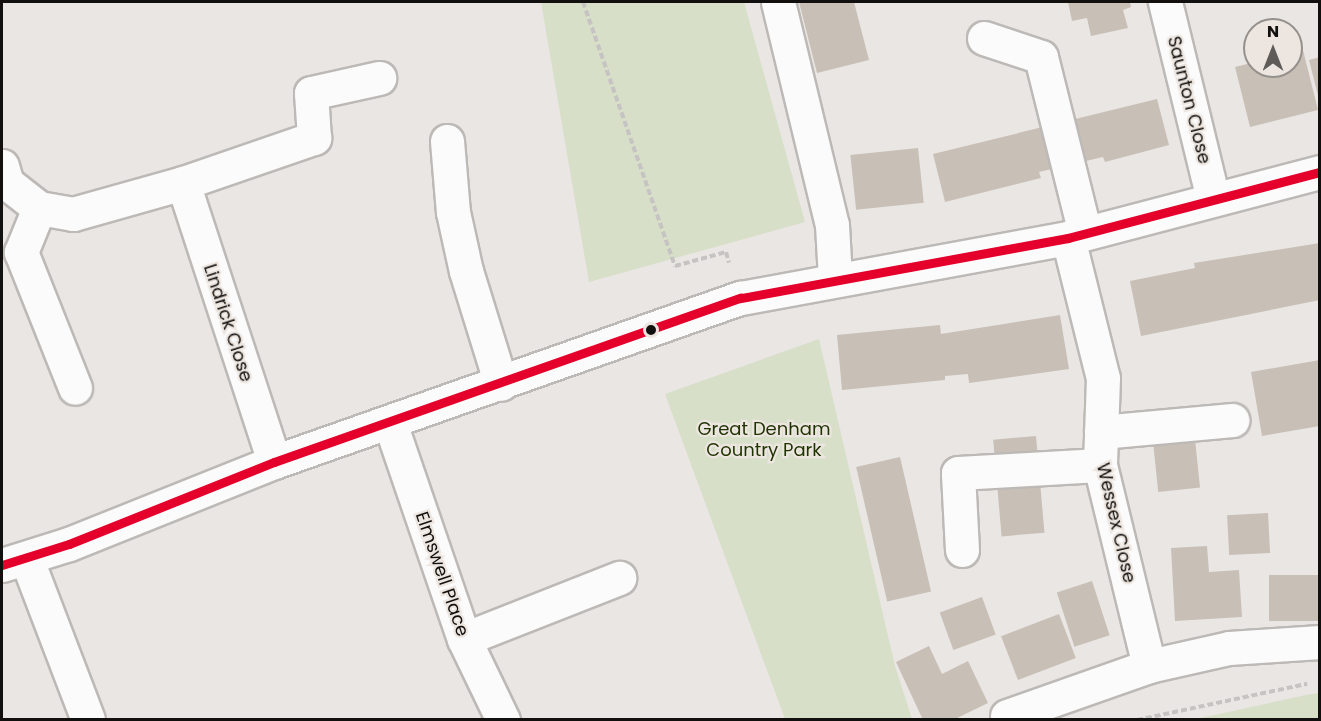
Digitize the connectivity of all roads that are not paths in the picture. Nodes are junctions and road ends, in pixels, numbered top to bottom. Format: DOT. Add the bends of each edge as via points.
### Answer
graph roads {
  1 [pos="778,2"];
  2 [pos="1165,2"];
  3 [pos="984,38"];
  4 [pos="379,78"];
  5 [pos="447,141"];
  6 [pos="2,166"];
  7 [pos="1320,172"];
  8 [pos="183,183"];
  9 [pos="1213,199"];
  10 [pos="39,208"];
  11 [pos="1077,236"];
  12 [pos="11,254"];
  13 [pos="836,279"];
  14 [pos="501,384"];
  15 [pos="75,388"];
  16 [pos="1232,420"];
  17 [pos="390,423"];
  18 [pos="1101,432"];
  19 [pos="274,462"];
  20 [pos="1100,465"];
  21 [pos="962,550"];
  22 [pos="14,563"];
  23 [pos="619,578"];
  24 [pos="464,639"];
  25 [pos="1320,642"];
  26 [pos="1149,666"];
  27 [pos="1007,716"];
  28 [pos="87,719"];
  29 [pos="503,720"];
  1 -- 13 [label="street" via="832,225"];
  2 -- 9 [label="street, Saunton Close"];
  3 -- 11 [label="street, Wessex Close" via="1041,57"];
  4 -- 8 [label="street" via="312,93 314,138"];
  5 -- 14 [label="street" via="453,212 466,271"];
  6 -- 10 [label="street" via="7,183"];
  7 -- 9 [label="street"];
  8 -- 10 [label="street" via="73,214"];
  8 -- 19 [label="street, Lindrick Close"];
  9 -- 11 [label="street"];
  10 -- 12 [label="street"];
  11 -- 13 [label="street"];
  11 -- 18 [label="street, Wessex Close" via="1103,378"];
  12 -- 15 [label="street"];
  13 -- 14 [label="street" via="741,298"];
  14 -- 17 [label="street"];
  16 -- 18 [label="street"];
  17 -- 19 [label="street"];
  17 -- 24 [label="street, Elmswell Place"];
  18 -- 20 [label="street, Wessex Close"];
  19 -- 22 [label="street"];
  20 -- 21 [label="street" via="958,473"];
  20 -- 26 [label="street, Wessex Close"];
  22 -- 28 [label="street"];
  23 -- 24 [label="street"];
  24 -- 29 [label="street, Elmswell Place"];
  25 -- 26 [label="street" via="1229,648"];
  26 -- 27 [label="street"];
}
